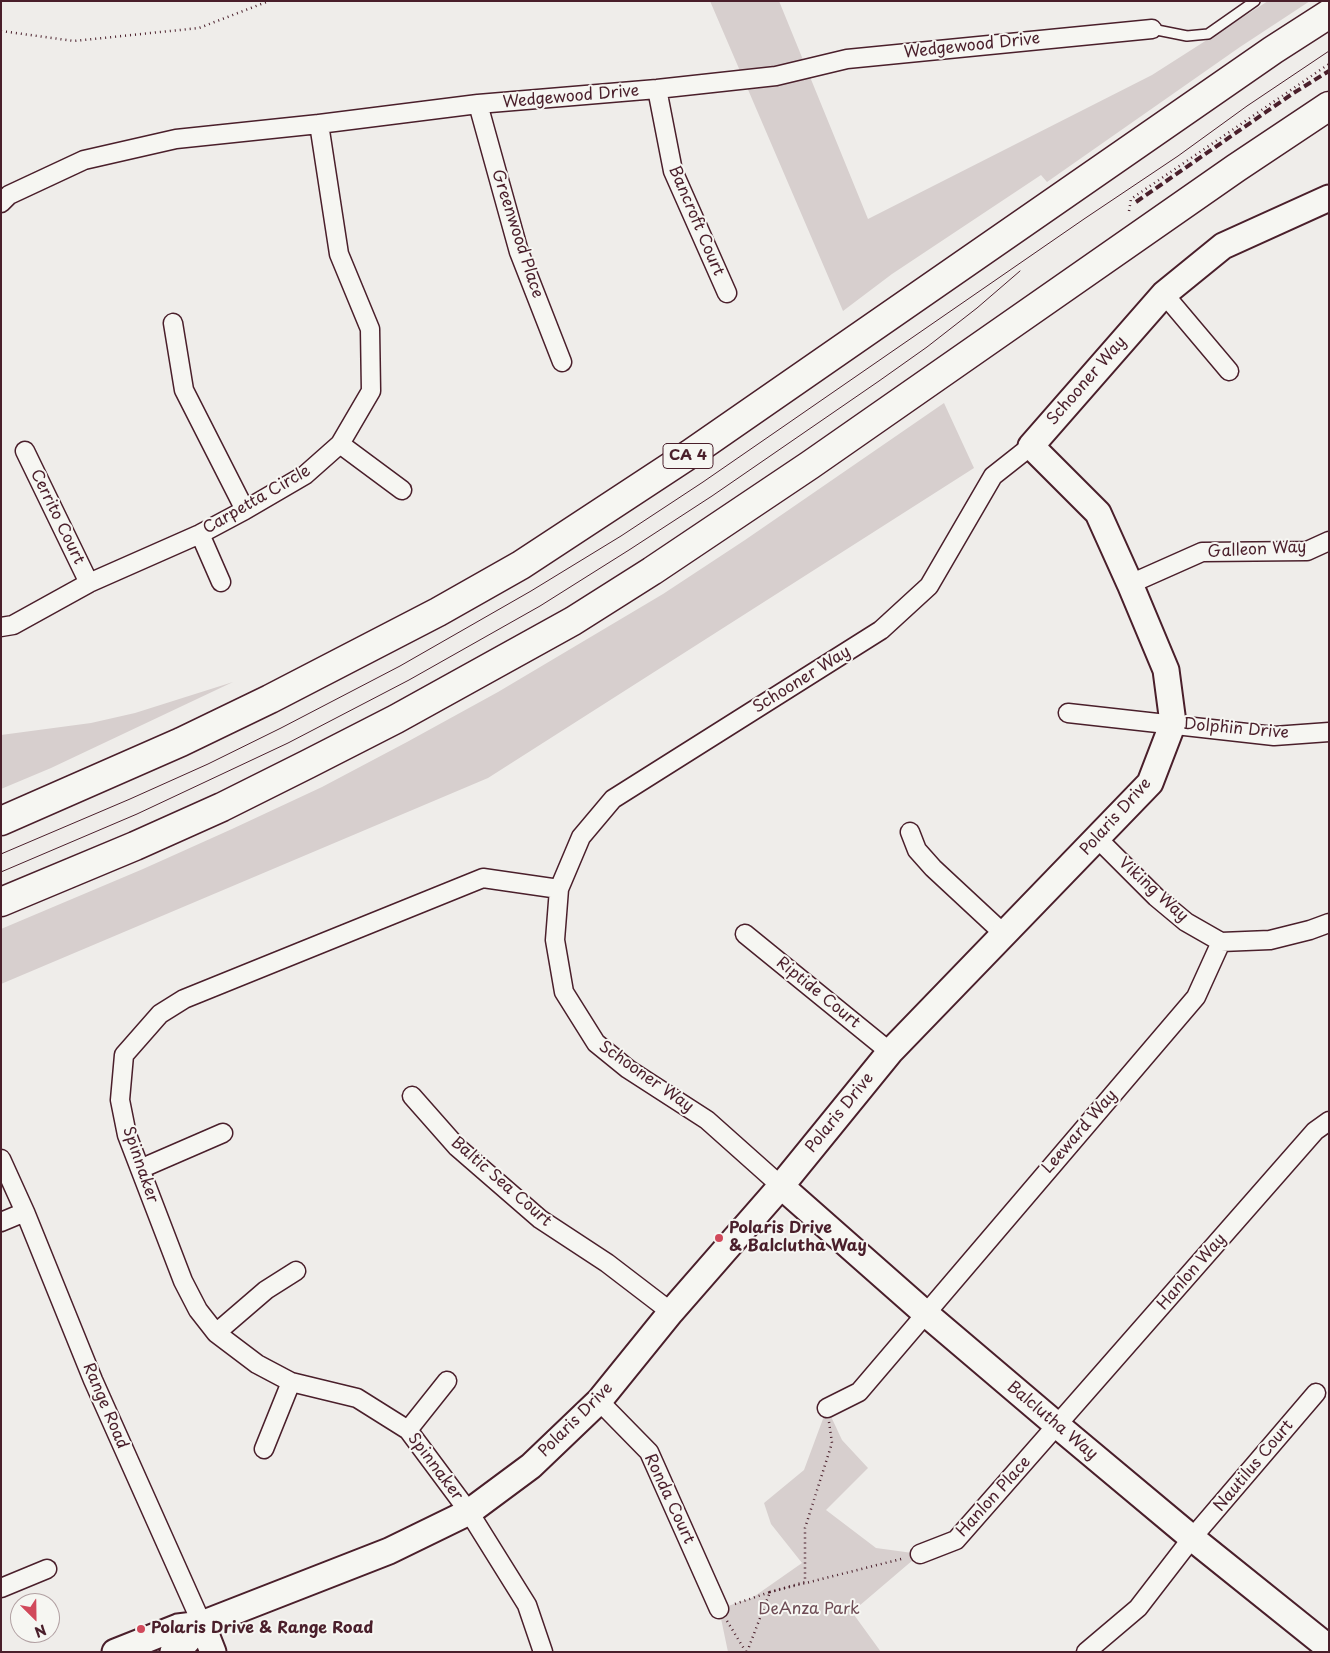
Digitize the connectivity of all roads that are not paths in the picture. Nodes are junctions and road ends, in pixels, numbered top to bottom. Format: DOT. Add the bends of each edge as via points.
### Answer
graph roads {
  1 [pos="1255,1"];
  2 [pos="1329,14"];
  3 [pos="1152,28"];
  4 [pos="657,89"];
  5 [pos="478,104"];
  6 [pos="1329,106"];
  7 [pos="319,124"];
  8 [pos="4,194"];
  9 [pos="1329,198"];
  10 [pos="727,293"];
  11 [pos="1164,294"];
  12 [pos="173,323"];
  13 [pos="562,362"];
  14 [pos="1229,370"];
  15 [pos="340,444"];
  16 [pos="1031,446"];
  17 [pos="25,450"];
  18 [pos="402,490"];
  19 [pos="245,510"];
  20 [pos="200,534"];
  21 [pos="1329,541"];
  22 [pos="221,582"];
  23 [pos="89,583"];
  24 [pos="1130,584"];
  25 [pos="1,627"];
  26 [pos="1068,713"];
  27 [pos="1172,723"];
  28 [pos="1329,732"];
  29 [pos="1,821"];
  30 [pos="910,832"];
  31 [pos="1098,839"];
  32 [pos="559,889"];
  33 [pos="1,902"];
  34 [pos="1329,923"];
  35 [pos="746,934"];
  36 [pos="1004,934"];
  37 [pos="1221,942"];
  38 [pos="890,1052"];
  39 [pos="412,1096"];
  40 [pos="1329,1121"];
  41 [pos="224,1133"];
  42 [pos="1,1159"];
  43 [pos="140,1169"];
  44 [pos="781,1186"];
  45 [pos="25,1212"];
  46 [pos="1,1222"];
  47 [pos="296,1271"];
  48 [pos="671,1312"];
  49 [pos="925,1313"];
  50 [pos="216,1333"];
  51 [pos="447,1381"];
  52 [pos="291,1382"];
  53 [pos="1316,1393"];
  54 [pos="599,1401"];
  55 [pos="827,1408"];
  56 [pos="1058,1426"];
  57 [pos="408,1430"];
  58 [pos="264,1449"];
  59 [pos="469,1512"];
  60 [pos="1192,1538"];
  61 [pos="920,1554"];
  62 [pos="47,1569"];
  63 [pos="1,1588"];
  64 [pos="719,1609"];
  65 [pos="202,1624"];
  66 [pos="1328,1650"];
  67 [pos="115,1652"];
  68 [pos="173,1652"];
  69 [pos="213,1652"];
  70 [pos="543,1652"];
  71 [pos="1086,1652"];
  1 -- 3 [label="lane" via="1208,34 1187,36"];
  2 -- 29 [label="highway, CA 4" via="690,454 521,565 270,699"];
  3 -- 4 [label="street, Wedgewood Drive" via="847,59 776,76"];
  4 -- 5 [label="street, Wedgewood Drive"];
  4 -- 10 [label="street, Bancroft Court" via="673,171"];
  5 -- 7 [label="street, Wedgewood Drive"];
  5 -- 13 [label="street, Greenwood Place" via="519,252"];
  6 -- 33 [label="highway" via="810,465 573,620 396,719 291,773 135,846"];
  7 -- 8 [label="street, Wedgewood Drive" via="176,139 84,160"];
  7 -- 15 [label="street, Carpetta Circle" via="339,254 370,329 372,391"];
  9 -- 11 [label="street, Schooner Way" via="1223,246"];
  11 -- 14 [label="street"];
  11 -- 16 [label="street, Schooner Way"];
  12 -- 19 [label="street" via="184,390"];
  15 -- 18 [label="street"];
  15 -- 19 [label="street, Carpetta Circle" via="305,475"];
  16 -- 24 [label="street, Polaris Drive" via="1098,513"];
  16 -- 32 [label="street, Schooner Way" via="993,476 929,586 881,630 613,799 581,836"];
  17 -- 23 [label="street, Cerrito Court"];
  19 -- 20 [label="street, Carpetta Circle"];
  20 -- 22 [label="street"];
  20 -- 23 [label="street, Carpetta Circle"];
  21 -- 24 [label="street, Galleon Way" via="1307,551 1202,552"];
  23 -- 25 [label="street, Carpetta Circle" via="13,625"];
  24 -- 27 [label="street, Polaris Drive" via="1166,670"];
  26 -- 27 [label="street, Dolphin Drive"];
  27 -- 28 [label="street, Dolphin Drive" via="1274,736"];
  27 -- 31 [label="street, Polaris Drive" via="1150,783"];
  30 -- 36 [label="street" via="917,850 933,868"];
  31 -- 36 [label="street, Polaris Drive"];
  31 -- 37 [label="street, Viking Way" via="1156,897 1186,922"];
  32 -- 43 [label="street, Spinnaker" via="483,878 184,998 160,1014 124,1055 120,1100 127,1135"];
  32 -- 44 [label="street, Schooner Way" via="554,940 564,992 596,1043 628,1069 707,1120"];
  34 -- 37 [label="street" via="1270,940"];
  35 -- 38 [label="street, Riptide Court"];
  36 -- 38 [label="street, Polaris Drive"];
  37 -- 49 [label="street, Leeward Way" via="1196,997"];
  38 -- 44 [label="street, Polaris Drive"];
  39 -- 48 [label="street, Baltic Sea Court" via="457,1147 540,1219 606,1262"];
  40 -- 56 [label="street, Hanlon Way" via="1315,1131"];
  41 -- 43 [label="street"];
  42 -- 45 [label="street, Range Road"];
  43 -- 50 [label="street, Spinnaker" via="182,1281"];
  44 -- 48 [label="street, Polaris Drive"];
  44 -- 49 [label="street, Balclutha Way"];
  45 -- 46 [label="street"];
  45 -- 65 [label="street, Range Road" via="93,1380"];
  47 -- 50 [label="street" via="266,1290"];
  48 -- 54 [label="street, Polaris Drive"];
  49 -- 55 [label="street, Leeward Way" via="859,1392"];
  49 -- 56 [label="street, Balclutha Way"];
  50 -- 52 [label="street, Spinnaker" via="257,1364"];
  51 -- 57 [label="street"];
  52 -- 57 [label="street, Spinnaker" via="357,1398"];
  52 -- 58 [label="street"];
  53 -- 60 [label="street, Nautilus Court"];
  54 -- 59 [label="street, Polaris Drive" via="531,1466"];
  54 -- 64 [label="street, Ronda Court" via="649,1452"];
  56 -- 60 [label="street, Balclutha Way"];
  56 -- 61 [label="street, Hanlon Place" via="956,1540"];
  57 -- 59 [label="street, Spinnaker"];
  59 -- 65 [label="street, Polaris Drive" via="389,1551"];
  59 -- 70 [label="street, Spinnaker" via="527,1605"];
  60 -- 66 [label="street, Balclutha Way"];
  60 -- 71 [label="street, Nautilus Court" via="1138,1608"];
  62 -- 63 [label="street"];
  65 -- 67 [label="street, Polaris Drive" via="178,1627"];
  65 -- 68 [label="street, Polaris Drive" via="181,1648"];
  65 -- 69 [label="street, Range Road"];
}
